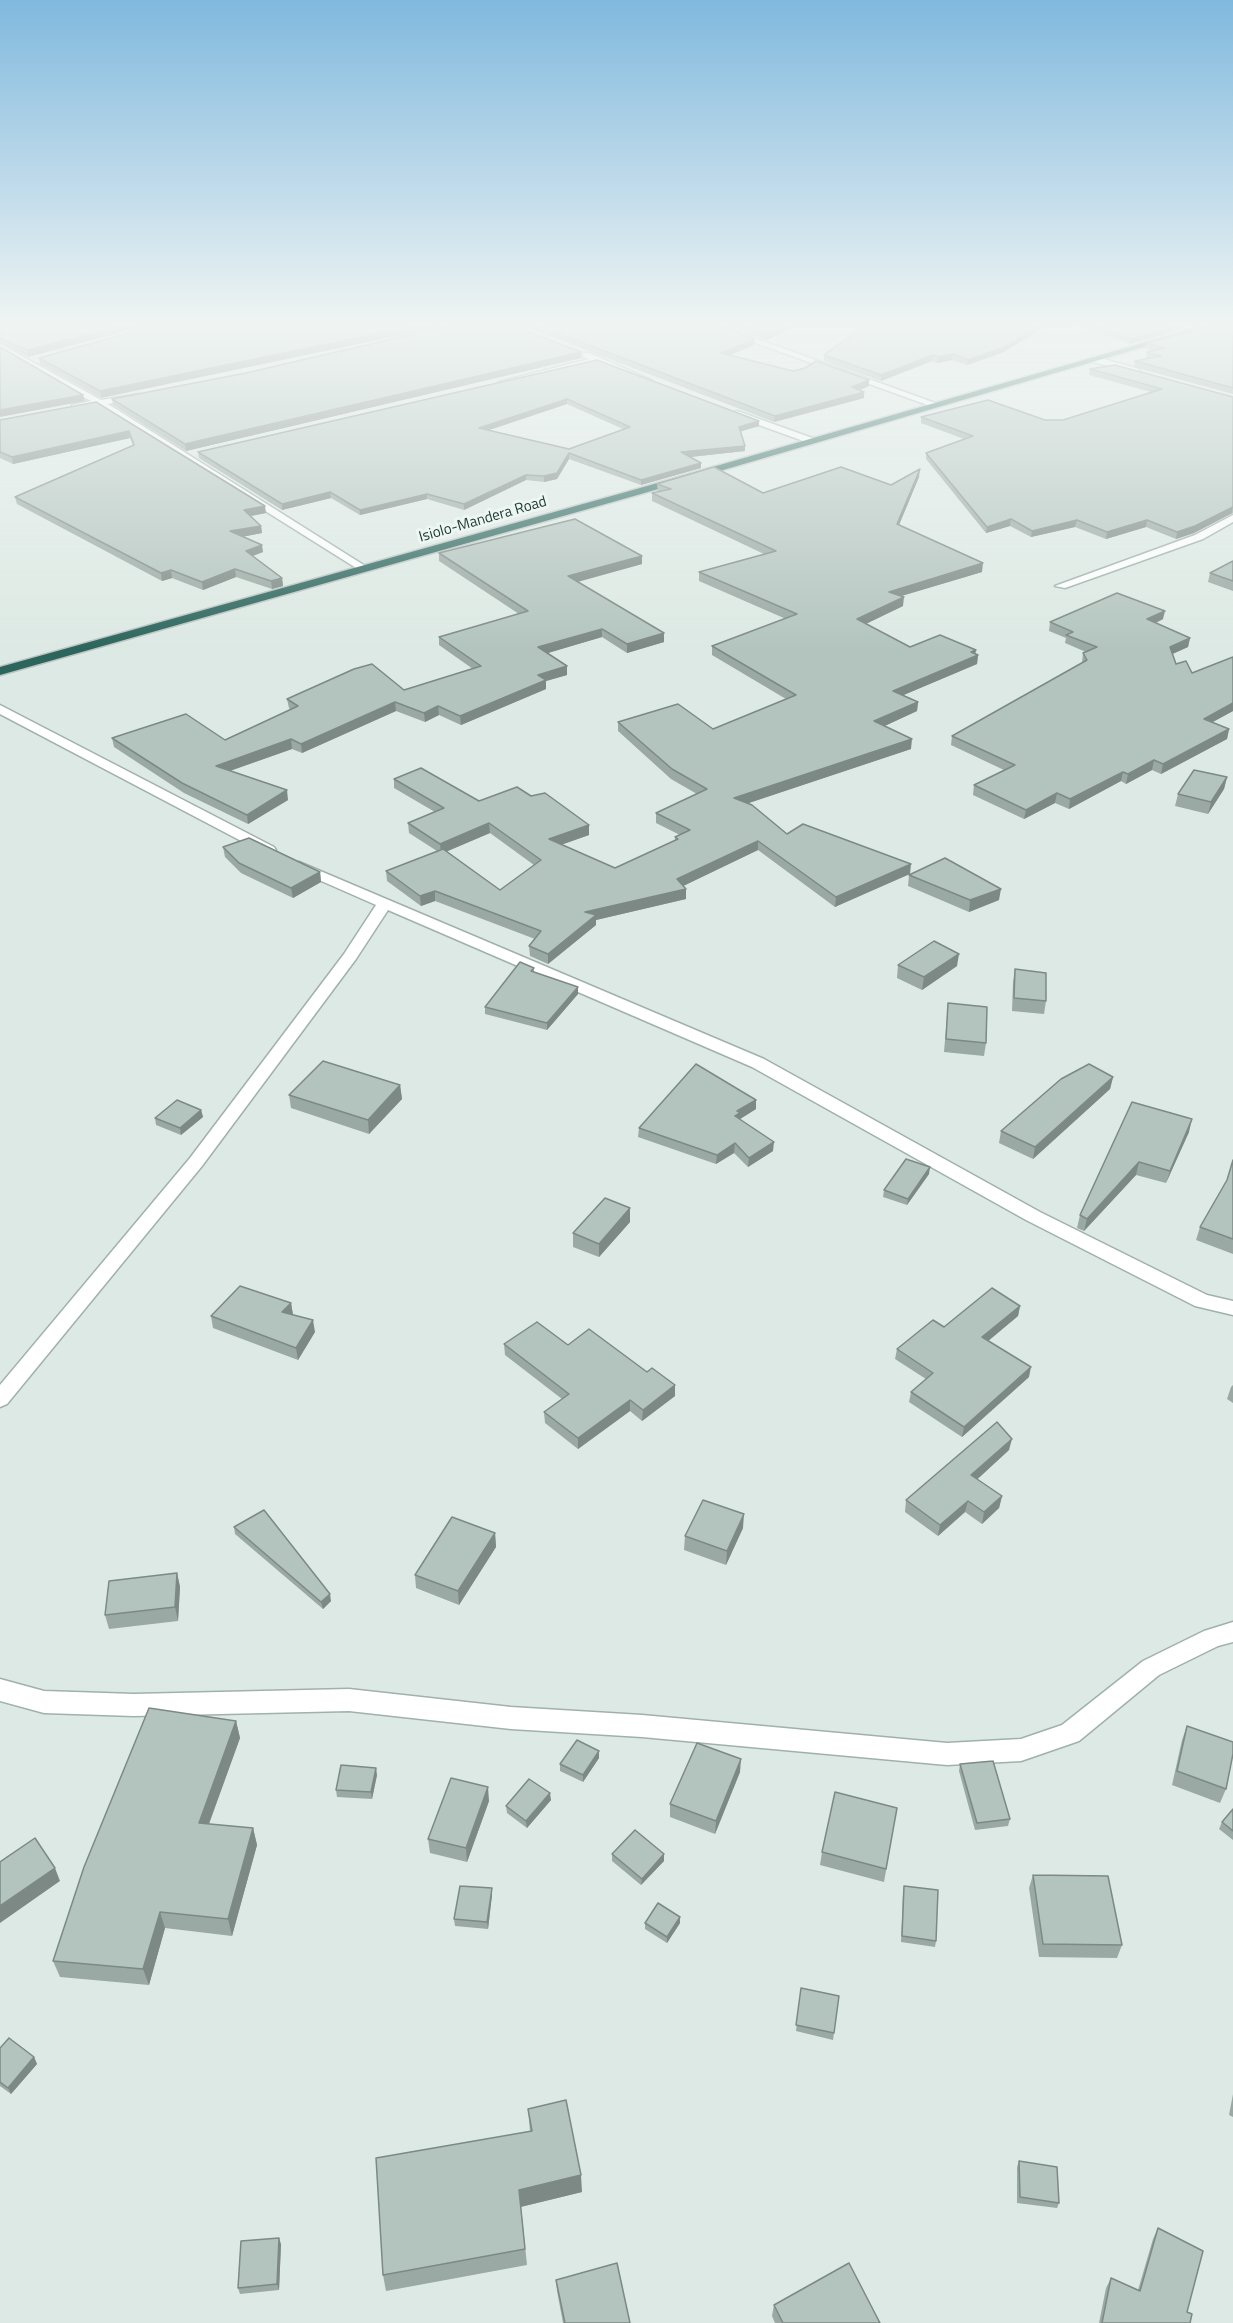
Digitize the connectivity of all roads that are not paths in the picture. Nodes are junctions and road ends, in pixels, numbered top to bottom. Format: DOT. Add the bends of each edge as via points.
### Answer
graph roads {
  1 [pos="149,433"];
  2 [pos="791,433"];
  3 [pos="838,433"];
  4 [pos="812,441"];
  5 [pos="196,453"];
  6 [pos="185,456"];
  7 [pos="1233,518"];
  8 [pos="365,569"];
  9 [pos="1061,586"];
  10 [pos="0,671"];
  11 [pos="0,709"];
  12 [pos="384,904"];
  13 [pos="1233,1308"];
  14 [pos="0,1399"];
  15 [pos="1233,1632"];
  16 [pos="0,1690"];
  1 -- 6 [label="street"];
  2 -- 4 [label="street"];
  3 -- 4 [label="highway, Isiolo-Mandera Road"];
  4 -- 8 [label="highway, Isiolo-Mandera Road"];
  5 -- 6 [label="street"];
  6 -- 8 [label="street"];
  7 -- 9 [label="street" via="1199,537"];
  8 -- 10 [label="highway, Isiolo-Mandera Road"];
  11 -- 12 [label="street" via="275,853"];
  12 -- 13 [label="street" via="758,1063 1033,1216 1202,1301"];
  12 -- 14 [label="street" via="350,956 196,1162"];
  15 -- 16 [label="street" via="1151,1668 1070,1733 1021,1750 957,1753 511,1718 349,1700 44,1702"];
}
